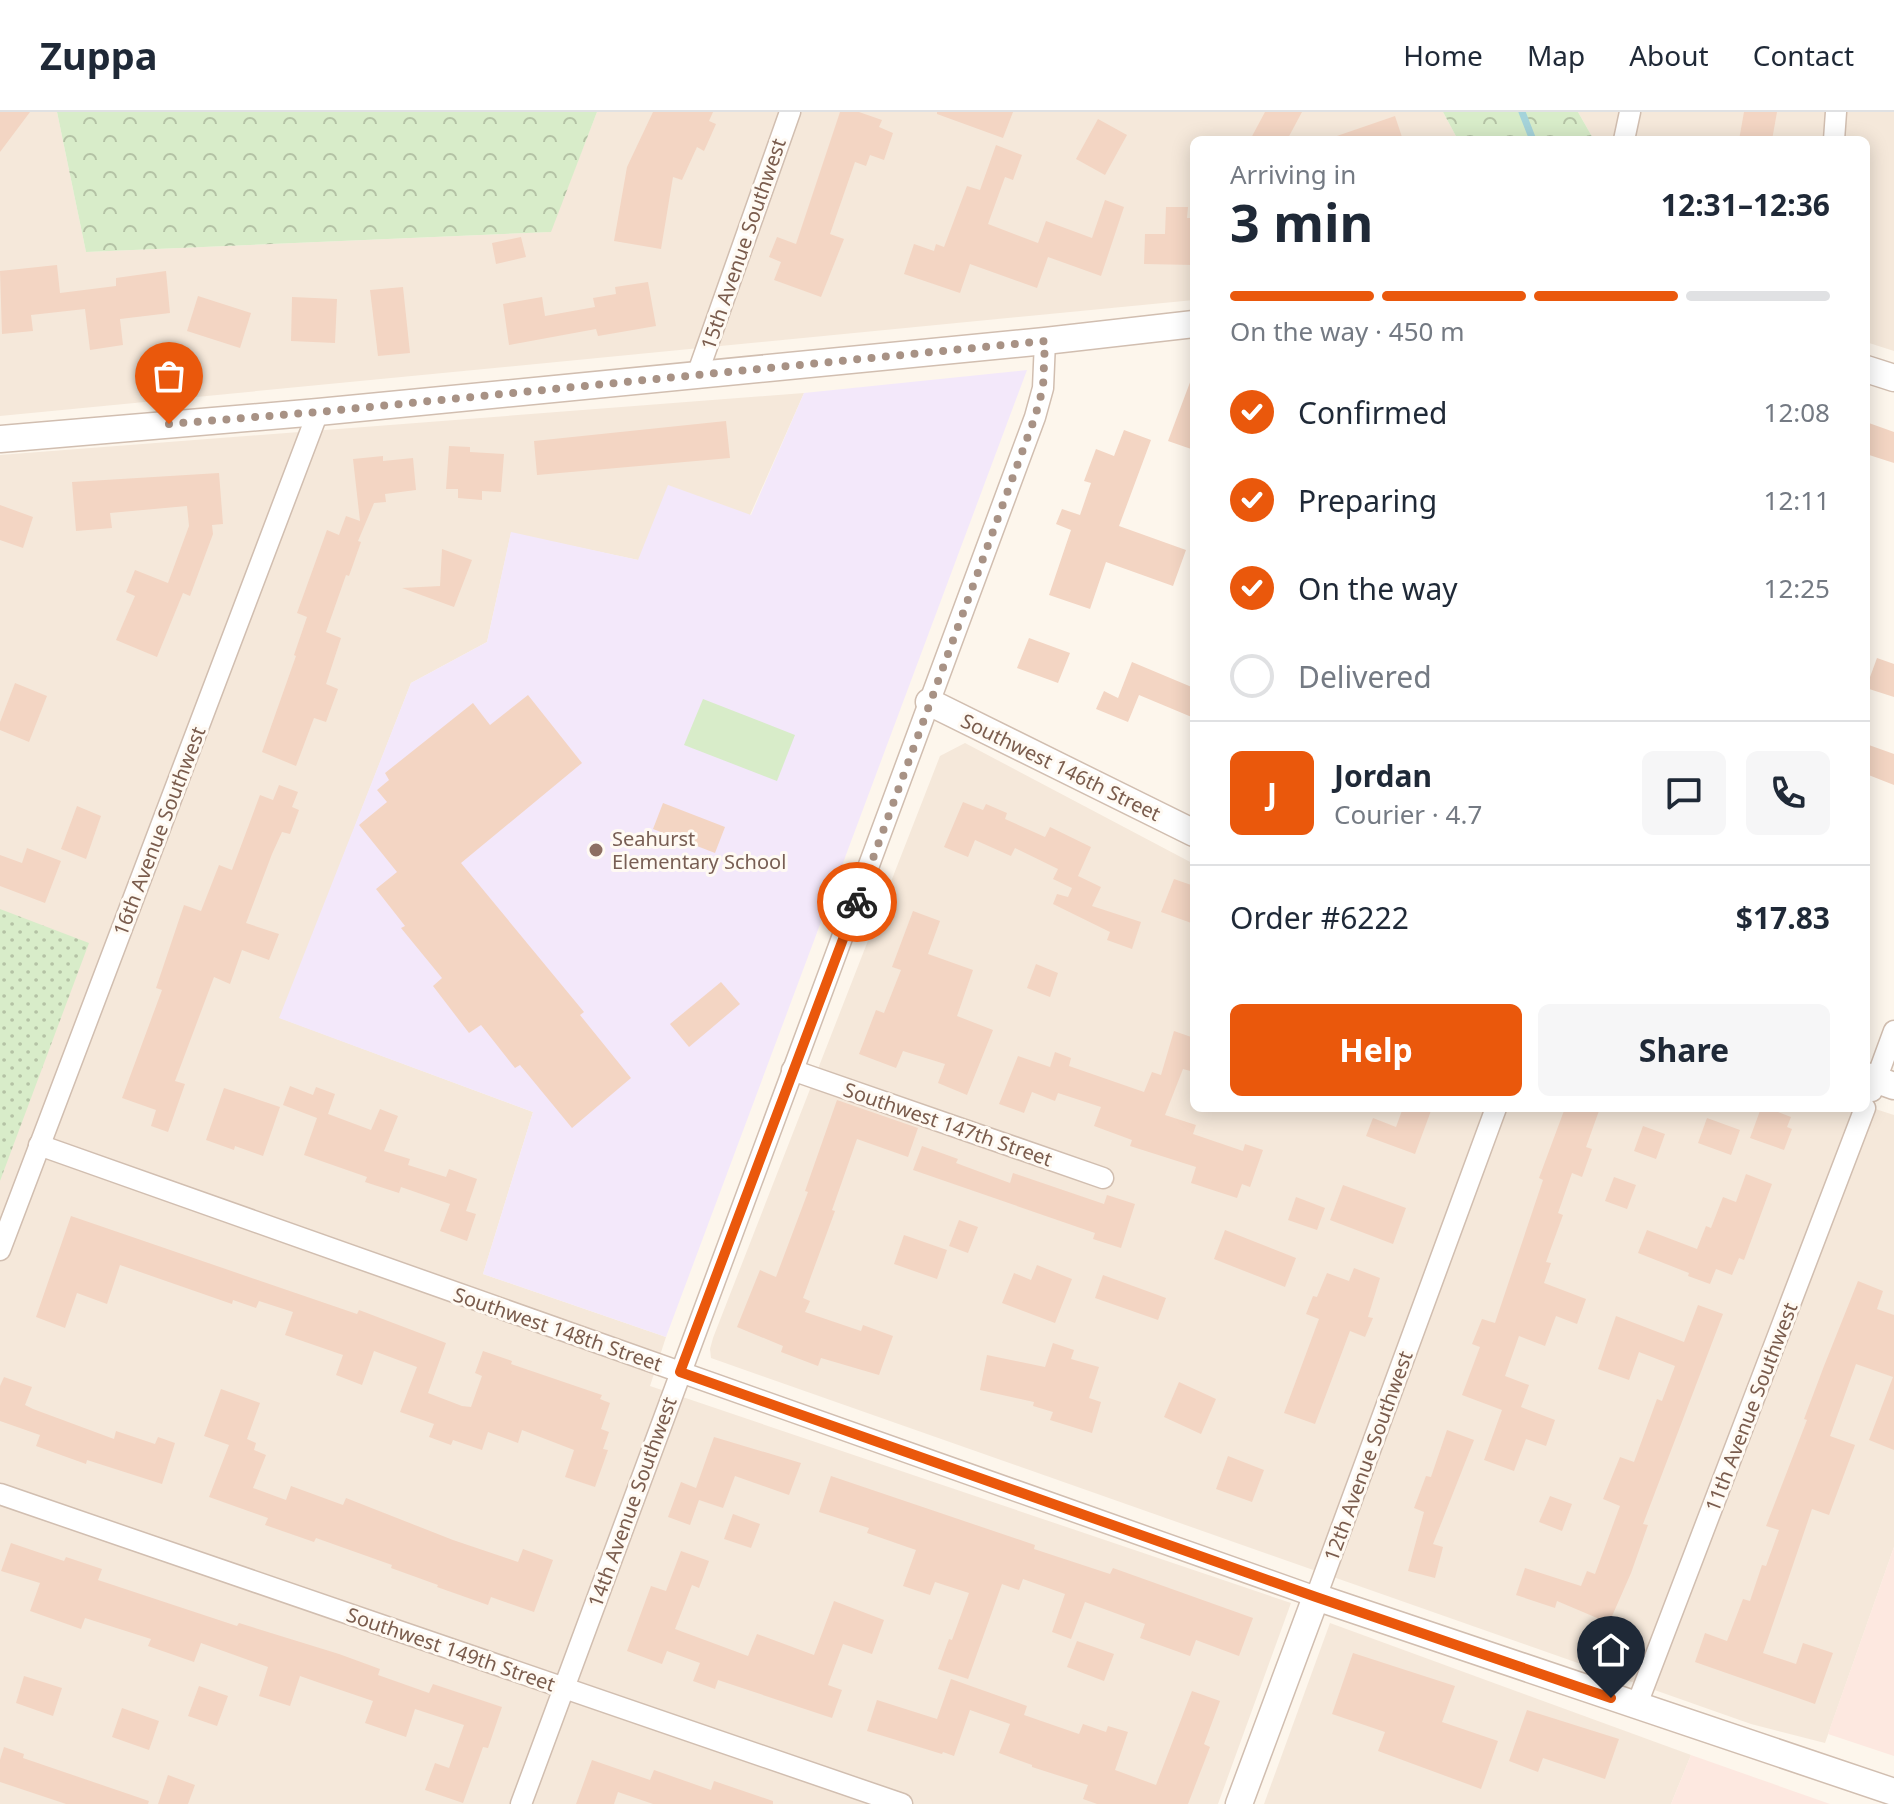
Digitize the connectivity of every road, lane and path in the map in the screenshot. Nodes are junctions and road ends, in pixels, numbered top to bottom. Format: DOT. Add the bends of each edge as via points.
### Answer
graph roads {
  1 [pos="790,112"];
  2 [pos="1630,112"];
  3 [pos="1836,112"];
  4 [pos="1625,136"];
  5 [pos="1834,136"];
  6 [pos="1190,324"];
  7 [pos="1045,341"];
  8 [pos="1870,370"];
  9 [pos="697,375"];
  10 [pos="1894,378"];
  11 [pos="318,412"];
  12 [pos="0,439"];
  13 [pos="929,702"];
  14 [pos="1190,831"];
  15 [pos="1894,1031"];
  16 [pos="792,1070"];
  17 [pos="1879,1081"];
  18 [pos="1870,1099"];
  19 [pos="1495,1112"];
  20 [pos="1864,1112"];
  21 [pos="39,1145"];
  22 [pos="1103,1178"];
  23 [pos="0,1250"];
  24 [pos="680,1372"];
  25 [pos="0,1494"];
  26 [pos="1316,1597"];
  27 [pos="564,1687"];
  28 [pos="1636,1707"];
  29 [pos="1894,1792"];
  30 [pos="521,1804"];
  31 [pos="902,1804"];
  32 [pos="1239,1804"];
  1 -- 9 [label="street, 15th Avenue Southwest"];
  2 -- 4 [label="street"];
  3 -- 5 [label="street"];
  6 -- 7 [label="street"];
  7 -- 9 [label="street"];
  7 -- 13 [label="street, 14th Avenue Southwest" via="1043,388 1035,417"];
  8 -- 10 [label="street"];
  9 -- 11 [label="street"];
  11 -- 12 [label="street"];
  11 -- 21 [label="street, 16th Avenue Southwest"];
  13 -- 14 [label="street, Southwest 146th Street"];
  13 -- 16 [label="street, 14th Avenue Southwest"];
  15 -- 17 [label="street, 11th Avenue Southwest"];
  16 -- 22 [label="street, Southwest 147th Street"];
  16 -- 24 [label="street, 14th Avenue Southwest"];
  17 -- 18 [label="street, 11th Avenue Southwest"];
  19 -- 26 [label="street, 12th Avenue Southwest"];
  20 -- 28 [label="street, 11th Avenue Southwest"];
  21 -- 23 [label="street, 16th Avenue Southwest"];
  21 -- 24 [label="street, Southwest 148th Street"];
  24 -- 26 [label="street, Southwest 148th Street"];
  24 -- 27 [label="street, 14th Avenue Southwest"];
  25 -- 27 [label="street, Southwest 149th Street"];
  26 -- 28 [label="street, Southwest 148th Street"];
  26 -- 32 [label="street, 12th Avenue Southwest"];
  27 -- 30 [label="street, 14th Avenue Southwest"];
  27 -- 31 [label="street, Southwest 149th Street"];
  28 -- 29 [label="street, Southwest 148th Street"];
}
